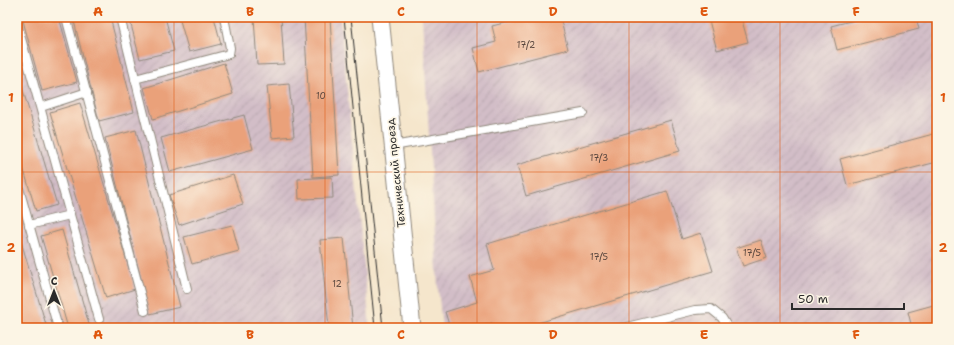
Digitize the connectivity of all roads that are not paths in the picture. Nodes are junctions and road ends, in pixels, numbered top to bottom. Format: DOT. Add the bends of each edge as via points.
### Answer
graph roads {
  1 [pos="66,17"];
  2 [pos="120,17"];
  3 [pos="224,17"];
  4 [pos="384,18"];
  5 [pos="17,24"];
  6 [pos="135,79"];
  7 [pos="87,92"];
  8 [pos="41,107"];
  9 [pos="583,113"];
  10 [pos="393,146"];
  11 [pos="17,181"];
  12 [pos="70,215"];
  13 [pos="29,225"];
  14 [pos="187,289"];
  15 [pos="145,310"];
  16 [pos="99,319"];
  17 [pos="58,328"];
  18 [pos="412,328"];
  19 [pos="623,328"];
  20 [pos="728,328"];
  1 -- 7 [label="lane"];
  2 -- 6 [label="lane"];
  3 -- 6 [label="lane" via="229,54"];
  4 -- 10 [label="street, Технический проезд"];
  5 -- 8 [label="lane"];
  6 -- 14 [label="lane"];
  7 -- 8 [label="lane"];
  7 -- 15 [label="lane"];
  8 -- 12 [label="lane"];
  9 -- 10 [label="lane"];
  10 -- 18 [label="street, Технический проезд"];
  11 -- 13 [label="lane"];
  12 -- 13 [label="lane"];
  12 -- 16 [label="lane"];
  13 -- 17 [label="lane"];
  19 -- 20 [label="lane" via="695,310 711,309 722,318"];
}
